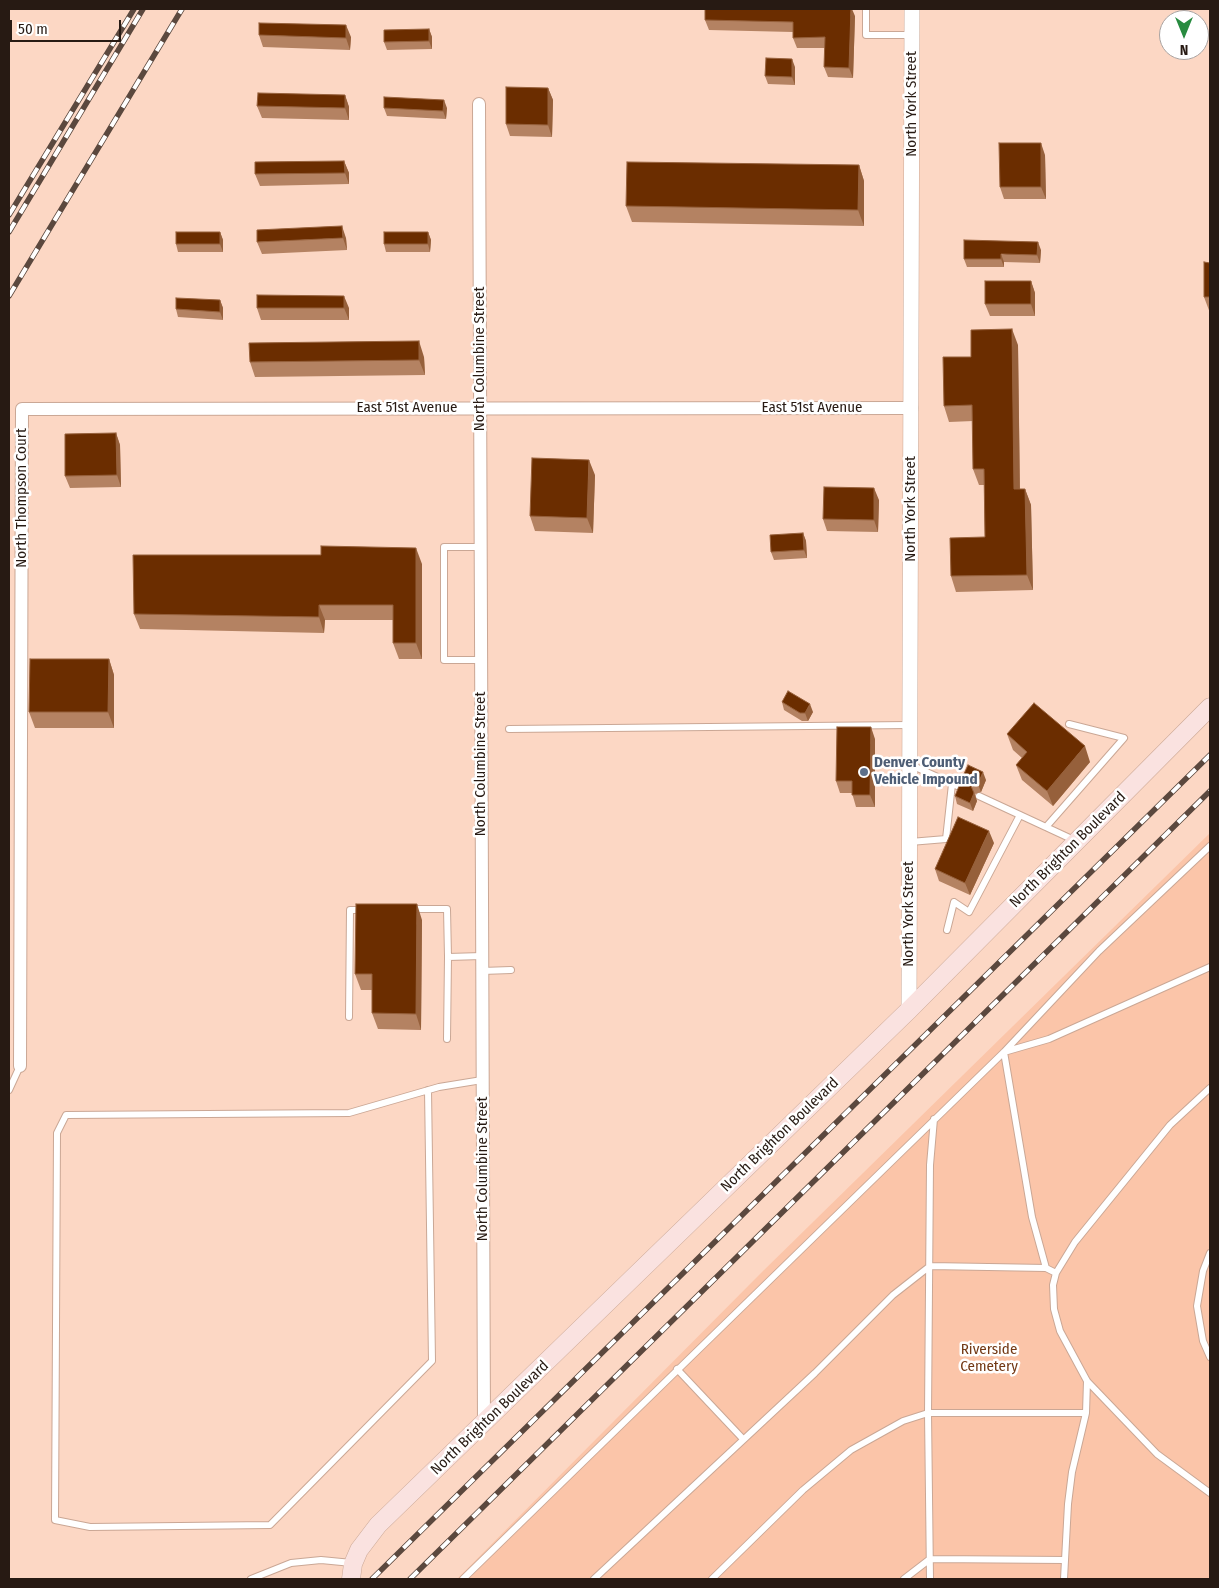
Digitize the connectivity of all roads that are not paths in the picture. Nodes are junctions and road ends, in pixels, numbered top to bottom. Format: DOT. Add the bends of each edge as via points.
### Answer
graph roads {
  1 [pos="866,9"];
  2 [pos="912,9"];
  3 [pos="912,35"];
  4 [pos="479,104"];
  5 [pos="481,408"];
  6 [pos="912,408"];
  7 [pos="22,409"];
  8 [pos="482,547"];
  9 [pos="480,660"];
  10 [pos="1210,707"];
  11 [pos="1069,724"];
  12 [pos="910,725"];
  13 [pos="509,729"];
  14 [pos="910,764"];
  15 [pos="952,784"];
  16 [pos="964,789"];
  17 [pos="979,796"];
  18 [pos="1020,815"];
  19 [pos="1046,827"];
  20 [pos="1077,841"];
  21 [pos="909,842"];
  22 [pos="1210,846"];
  23 [pos="15,853"];
  24 [pos="1207,853"];
  25 [pos="398,909"];
  26 [pos="370,910"];
  27 [pos="947,930"];
  28 [pos="482,956"];
  29 [pos="448,957"];
  30 [pos="1210,967"];
  31 [pos="511,970"];
  32 [pos="482,971"];
  33 [pos="909,1010"];
  34 [pos="349,1018"];
  35 [pos="447,1039"];
  36 [pos="1004,1052"];
  37 [pos="20,1066"];
  38 [pos="482,1080"];
  39 [pos="1210,1088"];
  40 [pos="9,1090"];
  41 [pos="428,1090"];
  42 [pos="934,1119"];
  43 [pos="1210,1254"];
  44 [pos="930,1266"];
  45 [pos="1046,1268"];
  46 [pos="1056,1272"];
  47 [pos="1210,1357"];
  48 [pos="676,1369"];
  49 [pos="1087,1381"];
  50 [pos="928,1413"];
  51 [pos="1086,1413"];
  52 [pos="484,1424"];
  53 [pos="743,1439"];
  54 [pos="1210,1481"];
  55 [pos="1205,1487"];
  56 [pos="1210,1493"];
  57 [pos="930,1559"];
  58 [pos="1065,1560"];
  59 [pos="354,1574"];
  60 [pos="251,1579"];
  61 [pos="463,1579"];
  62 [pos="594,1579"];
  63 [pos="712,1579"];
  64 [pos="904,1579"];
  65 [pos="930,1579"];
  66 [pos="1064,1579"];
  1 -- 3 [label="lane" via="866,35"];
  2 -- 3 [label="street, North York Street"];
  3 -- 6 [label="street, North York Street"];
  4 -- 5 [label="street, North Columbine Street"];
  5 -- 6 [label="street, East 51st Avenue"];
  5 -- 7 [label="street, East 51st Avenue"];
  5 -- 8 [label="street, North Columbine Street"];
  6 -- 12 [label="street, North York Street"];
  7 -- 23 [label="street, North Thompson Court"];
  8 -- 9 [label="street, North Columbine Street"];
  8 -- 9 [label="lane" via="444,547 444,660"];
  9 -- 28 [label="street, North Columbine Street"];
  10 -- 20 [label="main road, North Brighton Boulevard"];
  11 -- 19 [label="lane" via="1124,738"];
  12 -- 13 [label="lane"];
  12 -- 14 [label="street, North York Street"];
  14 -- 15 [label="lane"];
  14 -- 21 [label="street, North York Street"];
  15 -- 16 [label="lane"];
  15 -- 21 [label="lane" via="946,840"];
  17 -- 18 [label="lane"];
  18 -- 19 [label="lane"];
  18 -- 27 [label="lane" via="969,912 954,902"];
  19 -- 20 [label="lane"];
  20 -- 33 [label="main road, North Brighton Boulevard"];
  21 -- 33 [label="street, North York Street"];
  22 -- 24 [label="lane"];
  23 -- 37 [label="street, North Thompson Court"];
  24 -- 36 [label="lane" via="1099,951"];
  25 -- 29 [label="lane" via="447,909"];
  26 -- 34 [label="lane" via="350,910"];
  28 -- 29 [label="lane"];
  28 -- 32 [label="street, North Columbine Street"];
  29 -- 35 [label="lane"];
  30 -- 36 [label="lane" via="1049,1039"];
  31 -- 32 [label="lane"];
  32 -- 38 [label="street, North Columbine Street"];
  33 -- 52 [label="main road, North Brighton Boulevard"];
  36 -- 42 [label="lane"];
  36 -- 45 [label="lane" via="1032,1218"];
  37 -- 40 [label="lane"];
  38 -- 41 [label="lane"];
  38 -- 52 [label="street, North Columbine Street"];
  39 -- 46 [label="lane" via="1170,1125 1075,1242"];
  41 -- 41 [label="lane" via="349,1113 66,1115 56,1133 55,1520 90,1527 270,1525 432,1361"];
  42 -- 44 [label="lane" via="930,1165"];
  42 -- 48 [label="lane"];
  43 -- 47 [label="lane" via="1203,1271 1197,1306 1199,1324"];
  44 -- 45 [label="lane"];
  44 -- 50 [label="lane"];
  44 -- 53 [label="lane" via="893,1296"];
  45 -- 46 [label="lane"];
  46 -- 49 [label="lane" via="1054,1309 1060,1331"];
  48 -- 53 [label="lane"];
  48 -- 61 [label="lane"];
  49 -- 51 [label="lane"];
  49 -- 55 [label="lane" via="1157,1454"];
  50 -- 51 [label="lane"];
  50 -- 57 [label="lane"];
  50 -- 63 [label="lane" via="903,1421 851,1450 803,1490"];
  51 -- 58 [label="lane" via="1072,1472"];
  52 -- 59 [label="main road, North Brighton Boulevard" via="368,1536"];
  53 -- 62 [label="lane"];
  54 -- 55 [label="lane"];
  55 -- 56 [label="lane"];
  57 -- 58 [label="lane"];
  57 -- 64 [label="lane"];
  57 -- 65 [label="lane"];
  58 -- 66 [label="lane"];
  59 -- 60 [label="lane" via="321,1560 291,1563"];
}
